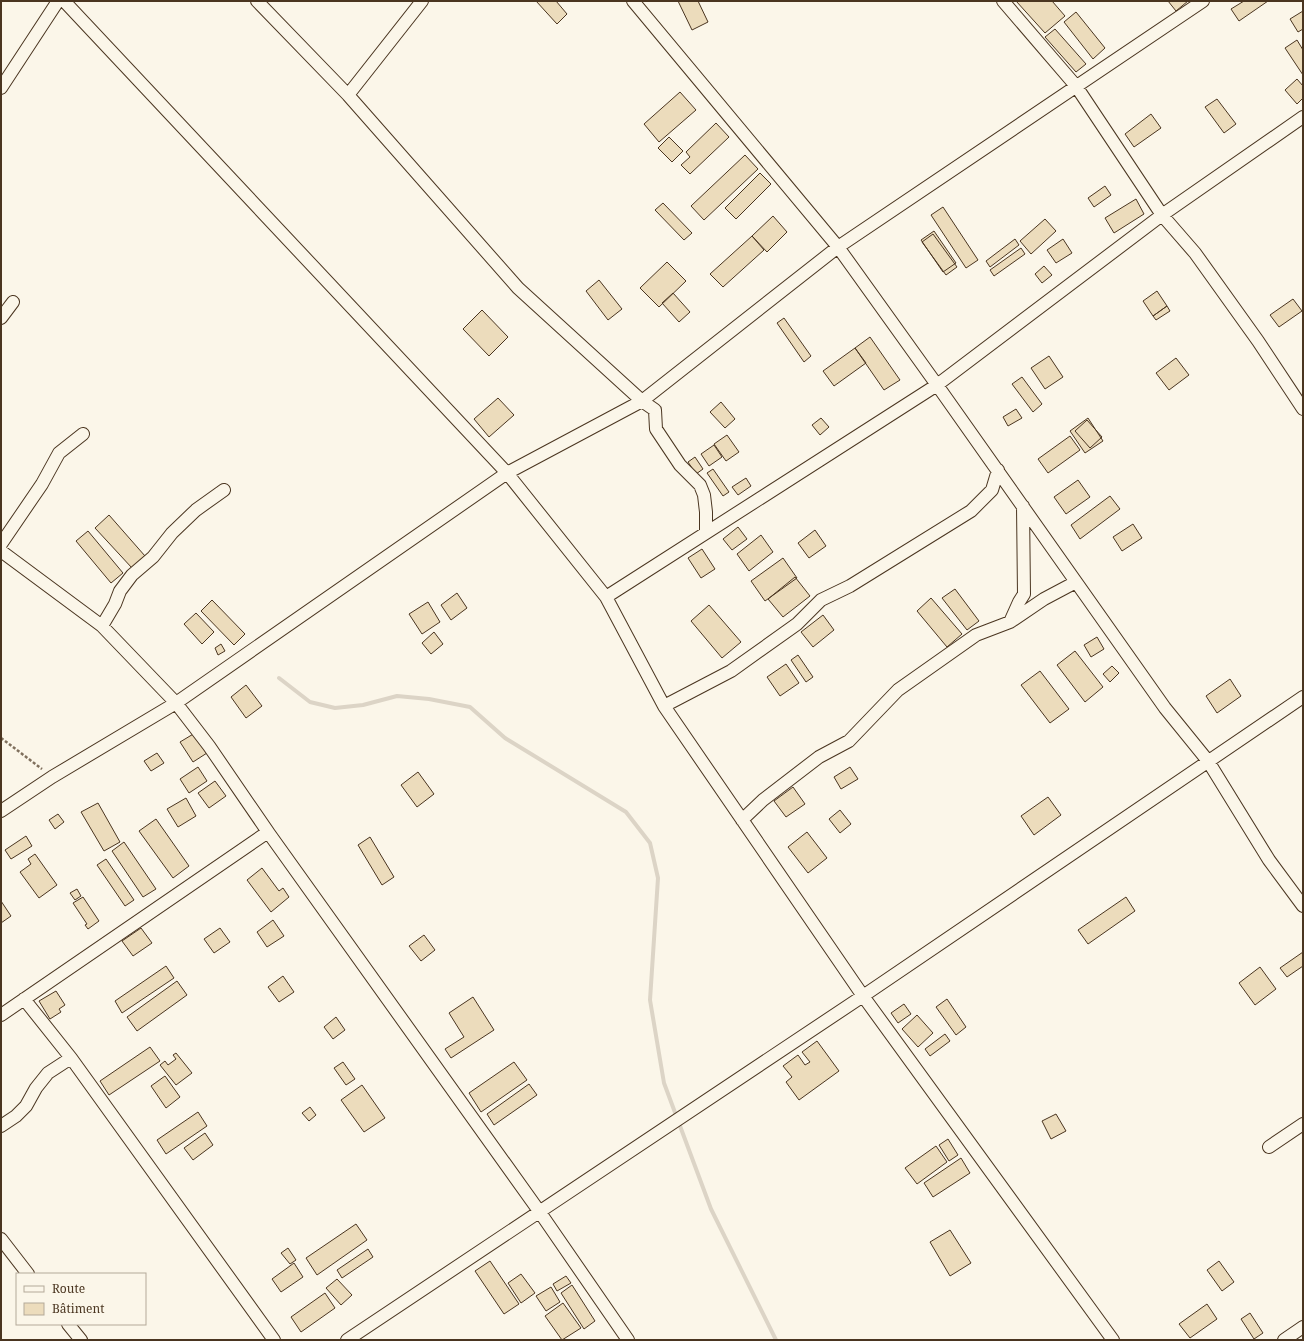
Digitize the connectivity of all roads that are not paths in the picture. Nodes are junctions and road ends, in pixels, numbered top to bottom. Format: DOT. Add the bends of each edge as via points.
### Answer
graph roads {
  1 [pos="58,1"];
  2 [pos="64,1"];
  3 [pos="257,1"];
  4 [pos="422,1"];
  5 [pos="633,1"];
  6 [pos="1003,1"];
  7 [pos="1203,1"];
  8 [pos="1076,86"];
  9 [pos="1,88"];
  10 [pos="348,94"];
  11 [pos="1303,117"];
  12 [pos="1162,215"];
  13 [pos="838,246"];
  14 [pos="13,302"];
  15 [pos="1,318"];
  16 [pos="938,385"];
  17 [pos="642,401"];
  18 [pos="1303,409"];
  19 [pos="83,434"];
  20 [pos="998,470"];
  21 [pos="506,473"];
  22 [pos="224,490"];
  23 [pos="1023,506"];
  24 [pos="706,533"];
  25 [pos="1,544"];
  26 [pos="1,551"];
  27 [pos="1076,582"];
  28 [pos="606,597"];
  29 [pos="1010,622"];
  30 [pos="102,626"];
  31 [pos="1303,696"];
  32 [pos="176,703"];
  33 [pos="664,706"];
  34 [pos="1208,761"];
  35 [pos="1,811"];
  36 [pos="742,820"];
  37 [pos="268,832"];
  38 [pos="1303,906"];
  39 [pos="863,996"];
  40 [pos="24,1000"];
  41 [pos="1,1015"];
  42 [pos="71,1058"];
  43 [pos="1303,1124"];
  44 [pos="1,1126"];
  45 [pos="1269,1147"];
  46 [pos="539,1211"];
  47 [pos="1,1239"];
  48 [pos="27,1273"];
  49 [pos="69,1325"];
  50 [pos="1303,1327"];
  51 [pos="81,1340"];
  52 [pos="274,1340"];
  53 [pos="347,1340"];
  54 [pos="628,1340"];
  55 [pos="1113,1340"];
  56 [pos="1284,1340"];
  1 -- 9 [label="street"];
  2 -- 21 [label="street"];
  3 -- 10 [label="street"];
  4 -- 10 [label="street"];
  5 -- 13 [label="street"];
  6 -- 8 [label="street"];
  7 -- 8 [label="street"];
  8 -- 12 [label="street"];
  8 -- 13 [label="street"];
  10 -- 17 [label="street" via="518,288"];
  11 -- 12 [label="street"];
  12 -- 16 [label="street"];
  12 -- 18 [label="street" via="1195,253"];
  13 -- 16 [label="street"];
  13 -- 17 [label="street"];
  14 -- 15 [label="street"];
  16 -- 20 [label="street"];
  16 -- 24 [label="street"];
  17 -- 21 [label="street"];
  17 -- 24 [label="street" via="655,410 656,429 680,465 700,485 704,495"];
  19 -- 25 [label="street" via="59,453 42,484"];
  20 -- 23 [label="street"];
  20 -- 33 [label="street" via="992,490 971,511 850,586 821,600 797,624 731,671"];
  21 -- 28 [label="street"];
  21 -- 32 [label="street"];
  22 -- 30 [label="street" via="196,510 153,557 132,575 120,591"];
  23 -- 27 [label="street"];
  23 -- 29 [label="street" via="1024,594"];
  24 -- 28 [label="street"];
  26 -- 30 [label="street"];
  27 -- 29 [label="street" via="1044,599"];
  27 -- 34 [label="street" via="1165,708"];
  28 -- 33 [label="street"];
  29 -- 36 [label="street" via="976,635 898,690 849,741 819,757 763,800"];
  30 -- 32 [label="street"];
  31 -- 34 [label="street"];
  32 -- 35 [label="street" via="52,777"];
  32 -- 37 [label="street"];
  33 -- 36 [label="street"];
  34 -- 38 [label="street" via="1269,860"];
  34 -- 39 [label="street"];
  36 -- 39 [label="street"];
  37 -- 40 [label="street"];
  37 -- 46 [label="street"];
  39 -- 46 [label="street"];
  39 -- 55 [label="street"];
  40 -- 41 [label="street"];
  40 -- 42 [label="street"];
  42 -- 44 [label="street" via="48,1073 26,1106"];
  42 -- 52 [label="street"];
  43 -- 45 [label="street"];
  46 -- 53 [label="street"];
  46 -- 54 [label="street"];
  47 -- 48 [label="street"];
  49 -- 51 [label="street"];
  50 -- 56 [label="street"];
}
